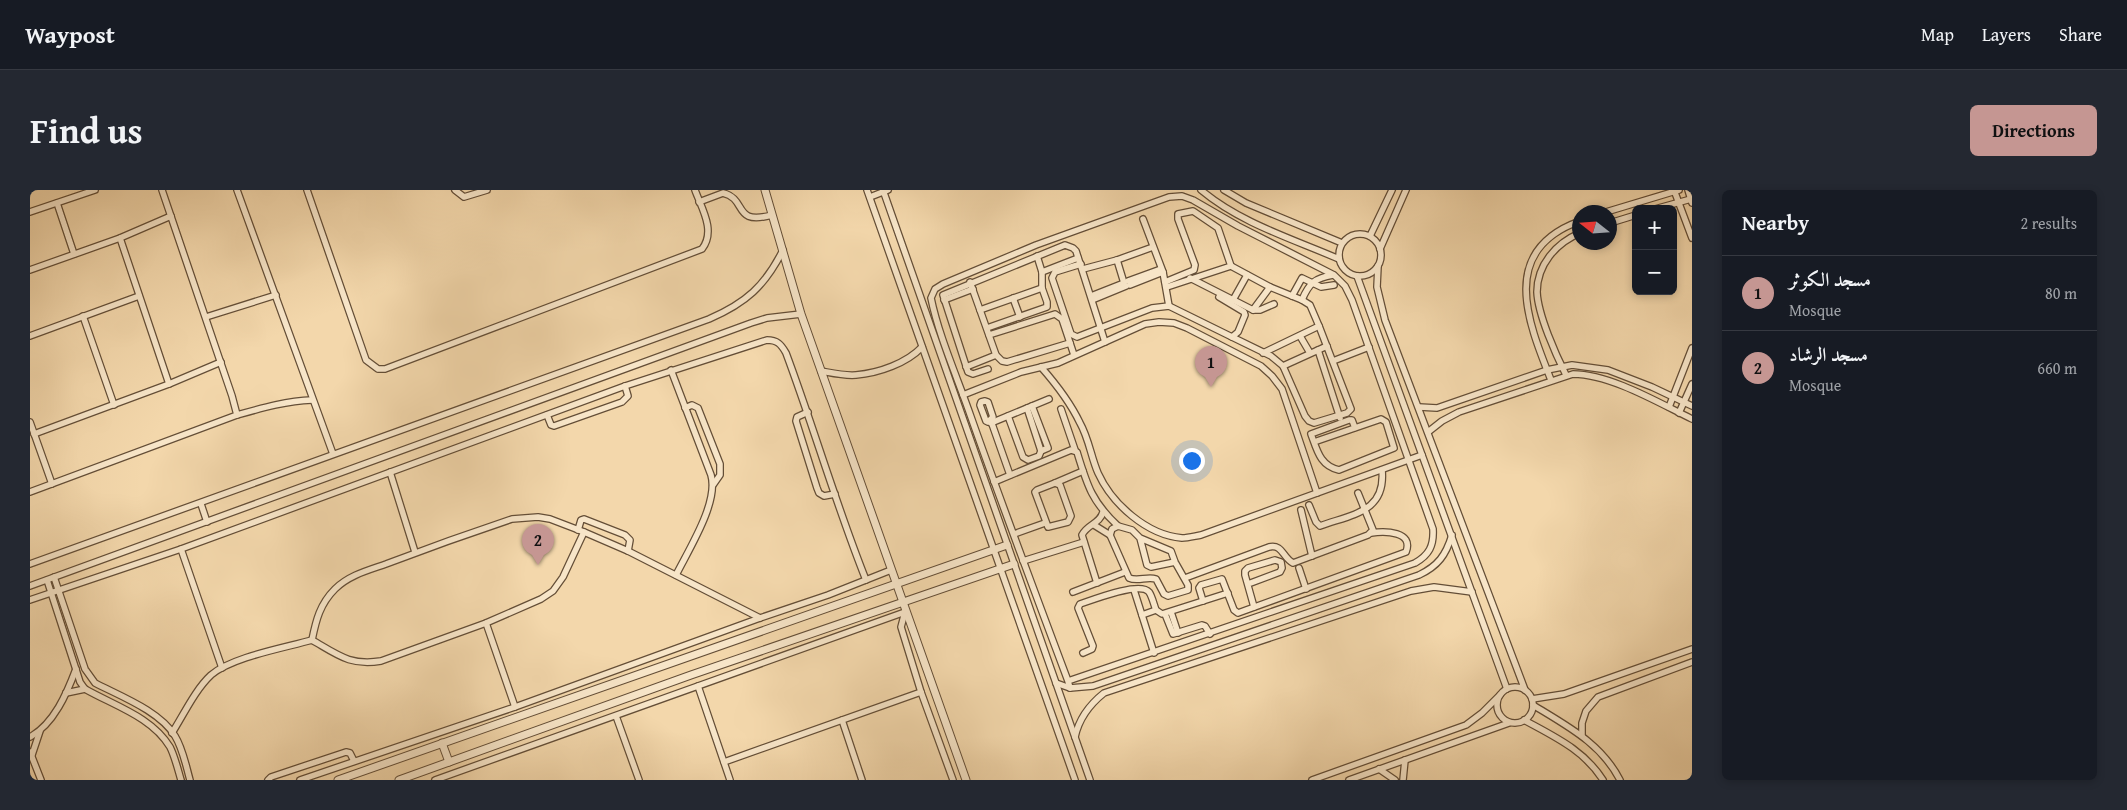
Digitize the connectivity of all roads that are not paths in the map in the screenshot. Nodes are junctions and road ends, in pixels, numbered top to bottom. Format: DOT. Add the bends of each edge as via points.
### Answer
graph roads {
  1 [pos="95,190"];
  2 [pos="162,190"];
  3 [pos="237,190"];
  4 [pos="306,190"];
  5 [pos="455,190"];
  6 [pos="487,190"];
  7 [pos="695,190"];
  8 [pos="765,190"];
  9 [pos="868,190"];
  10 [pos="1201,190"];
  11 [pos="1224,190"];
  12 [pos="1392,190"];
  13 [pos="1406,190"];
  14 [pos="1676,190"];
  15 [pos="1688,190"];
  16 [pos="885,191"];
  17 [pos="870,197"];
  18 [pos="1679,201"];
  19 [pos="1691,201"];
  20 [pos="699,202"];
  21 [pos="57,203"];
  22 [pos="1667,205"];
  23 [pos="1617,209"];
  24 [pos="30,212"];
  25 [pos="772,215"];
  26 [pos="171,216"];
  27 [pos="1632,216"];
  28 [pos="1143,219"];
  29 [pos="1617,221"];
  30 [pos="1572,224"];
  31 [pos="1370,236"];
  32 [pos="1572,236"];
  33 [pos="120,238"];
  34 [pos="1692,238"];
  35 [pos="1342,243"];
  36 [pos="1153,247"];
  37 [pos="1380,249"];
  38 [pos="783,250"];
  39 [pos="74,254"];
  40 [pos="1037,256"];
  41 [pos="1339,259"];
  42 [pos="1117,260"];
  43 [pos="1080,264"];
  44 [pos="1230,266"];
  45 [pos="1378,266"];
  46 [pos="30,270"];
  47 [pos="1162,271"];
  48 [pos="1042,272"];
  49 [pos="1247,275"];
  50 [pos="1334,275"];
  51 [pos="1357,276"];
  52 [pos="1190,278"];
  53 [pos="970,282"];
  54 [pos="1312,283"];
  55 [pos="1166,285"];
  56 [pos="1334,285"];
  57 [pos="1270,287"];
  58 [pos="1042,288"];
  59 [pos="973,289"];
  60 [pos="276,295"];
  61 [pos="139,296"];
  62 [pos="1292,296"];
  63 [pos="1013,298"];
  64 [pos="1092,298"];
  65 [pos="1219,298"];
  66 [pos="944,300"];
  67 [pos="1233,300"];
  68 [pos="1302,300"];
  69 [pos="1274,304"];
  70 [pos="1169,306"];
  71 [pos="980,310"];
  72 [pos="1253,310"];
  73 [pos="801,314"];
  74 [pos="83,316"];
  75 [pos="206,317"];
  76 [pos="1020,317"];
  77 [pos="1319,326"];
  78 [pos="1101,328"];
  79 [pos="988,332"];
  80 [pos="30,336"];
  81 [pos="1300,336"];
  82 [pos="1232,338"];
  83 [pos="1070,342"];
  84 [pos="1105,342"];
  85 [pos="1327,346"];
  86 [pos="922,347"];
  87 [pos="1369,347"];
  88 [pos="1692,348"];
  89 [pos="1318,350"];
  90 [pos="1264,353"];
  91 [pos="1310,353"];
  92 [pos="996,355"];
  93 [pos="1074,355"];
  94 [pos="1333,361"];
  95 [pos="221,362"];
  96 [pos="1283,366"];
  97 [pos="1561,366"];
  98 [pos="966,367"];
  99 [pos="1041,367"];
  100 [pos="988,369"];
  101 [pos="671,370"];
  102 [pos="821,370"];
  103 [pos="1547,370"];
  104 [pos="1566,375"];
  105 [pos="1551,380"];
  106 [pos="169,384"];
  107 [pos="1692,384"];
  108 [pos="625,386"];
  109 [pos="963,395"];
  110 [pos="1674,397"];
  111 [pos="1049,399"];
  112 [pos="312,400"];
  113 [pos="1685,402"];
  114 [pos="114,405"];
  115 [pos="1692,406"];
  116 [pos="1029,407"];
  117 [pos="1419,407"];
  118 [pos="685,408"];
  119 [pos="1669,408"];
  120 [pos="1061,410"];
  121 [pos="808,412"];
  122 [pos="1679,413"];
  123 [pos="237,415"];
  124 [pos="547,415"];
  125 [pos="1339,415"];
  126 [pos="1008,416"];
  127 [pos="1692,419"];
  128 [pos="30,422"];
  129 [pos="1341,423"];
  130 [pos="1355,428"];
  131 [pos="1428,432"];
  132 [pos="34,434"];
  133 [pos="1314,442"];
  134 [pos="1075,450"];
  135 [pos="333,454"];
  136 [pos="1422,455"];
  137 [pos="1410,460"];
  138 [pos="1382,470"];
  139 [pos="1083,471"];
  140 [pos="390,472"];
  141 [pos="1010,475"];
  142 [pos="994,482"];
  143 [pos="1055,483"];
  144 [pos="52,484"];
  145 [pos="713,485"];
  146 [pos="30,492"];
  147 [pos="1316,493"];
  148 [pos="1358,493"];
  149 [pos="835,494"];
  150 [pos="202,504"];
  151 [pos="1309,505"];
  152 [pos="1301,510"];
  153 [pos="1364,510"];
  154 [pos="1103,512"];
  155 [pos="207,522"];
  156 [pos="1045,523"];
  157 [pos="1094,525"];
  158 [pos="1118,526"];
  159 [pos="581,531"];
  160 [pos="1372,533"];
  161 [pos="1014,534"];
  162 [pos="1110,535"];
  163 [pos="1452,535"];
  164 [pos="1140,538"];
  165 [pos="1084,542"];
  166 [pos="1007,545"];
  167 [pos="181,550"];
  168 [pos="993,550"];
  169 [pos="628,551"];
  170 [pos="416,552"];
  171 [pos="1312,556"];
  172 [pos="1024,561"];
  173 [pos="1175,562"];
  174 [pos="30,564"];
  175 [pos="1014,564"];
  176 [pos="1151,567"];
  177 [pos="1000,568"];
  178 [pos="1299,568"];
  179 [pos="891,570"];
  180 [pos="1125,572"];
  181 [pos="676,575"];
  182 [pos="54,577"];
  183 [pos="1153,577"];
  184 [pos="1185,578"];
  185 [pos="47,580"];
  186 [pos="866,580"];
  187 [pos="896,583"];
  188 [pos="1096,584"];
  189 [pos="1248,584"];
  190 [pos="30,586"];
  191 [pos="1306,588"];
  192 [pos="59,590"];
  193 [pos="1134,590"];
  194 [pos="1074,592"];
  195 [pos="1472,592"];
  196 [pos="51,593"];
  197 [pos="1228,593"];
  198 [pos="30,600"];
  199 [pos="1202,601"];
  200 [pos="902,603"];
  201 [pos="1254,607"];
  202 [pos="1156,610"];
  203 [pos="905,612"];
  204 [pos="1168,613"];
  205 [pos="1142,615"];
  206 [pos="760,618"];
  207 [pos="486,623"];
  208 [pos="1210,634"];
  209 [pos="312,640"];
  210 [pos="1692,649"];
  211 [pos="1083,653"];
  212 [pos="1154,653"];
  213 [pos="1692,662"];
  214 [pos="222,668"];
  215 [pos="76,669"];
  216 [pos="1068,681"];
  217 [pos="1056,683"];
  218 [pos="1101,684"];
  219 [pos="698,686"];
  220 [pos="1070,688"];
  221 [pos="86,689"];
  222 [pos="1507,689"];
  223 [pos="1525,690"];
  224 [pos="921,692"];
  225 [pos="1104,693"];
  226 [pos="66,694"];
  227 [pos="1500,695"];
  228 [pos="120,696"];
  229 [pos="1532,702"];
  230 [pos="115,705"];
  231 [pos="139,706"];
  232 [pos="515,707"];
  233 [pos="134,715"];
  234 [pos="616,716"];
  235 [pos="842,720"];
  236 [pos="1524,720"];
  237 [pos="1509,723"];
  238 [pos="41,730"];
  239 [pos="172,733"];
  240 [pos="1582,735"];
  241 [pos="30,737"];
  242 [pos="1075,739"];
  243 [pos="442,743"];
  244 [pos="31,754"];
  245 [pos="1405,760"];
  246 [pos="354,762"];
  247 [pos="449,762"];
  248 [pos="724,762"];
  249 [pos="1379,769"];
  250 [pos="1361,778"];
  251 [pos="41,780"];
  252 [pos="181,780"];
  253 [pos="190,780"];
  254 [pos="268,780"];
  255 [pos="300,780"];
  256 [pos="338,780"];
  257 [pos="398,780"];
  258 [pos="435,780"];
  259 [pos="639,780"];
  260 [pos="730,780"];
  261 [pos="862,780"];
  262 [pos="953,780"];
  263 [pos="966,780"];
  264 [pos="1075,780"];
  265 [pos="1090,780"];
  266 [pos="1312,780"];
  267 [pos="1349,780"];
  268 [pos="1395,780"];
  269 [pos="1403,780"];
  270 [pos="1603,780"];
  271 [pos="1620,780"];
  1 -- 21 [label="street"];
  2 -- 26 [label="street"];
  3 -- 60 [label="street"];
  4 -- 20 [label="street" via="366,360 378,369 702,249 709,233"];
  5 -- 6 [label="street" via="464,197"];
  7 -- 20 [label="street"];
  8 -- 25 [label="street"];
  9 -- 17 [label="street"];
  10 -- 41 [label="street" via="1240,215"];
  11 -- 35 [label="street" via="1246,203"];
  12 -- 31 [label="street"];
  13 -- 37 [label="street"];
  14 -- 18 [label="street"];
  14 -- 23 [label="street"];
  15 -- 19 [label="street"];
  16 -- 17 [label="street"];
  16 -- 166 [label="street"];
  17 -- 86 [label="street"];
  18 -- 19 [label="street"];
  18 -- 22 [label="street"];
  18 -- 34 [label="street"];
  20 -- 25 [label="street" via="724,193 731,196 746,216 758,219"];
  21 -- 24 [label="street"];
  21 -- 39 [label="street"];
  25 -- 38 [label="street"];
  26 -- 33 [label="street"];
  26 -- 75 [label="street"];
  27 -- 29 [label="street"];
  28 -- 36 [label="street"];
  30 -- 103 [label="street" via="1545,240 1534,253 1526,282 1528,310"];
  31 -- 35 [label="street" via="1352,235"];
  31 -- 37 [label="street"];
  32 -- 97 [label="street" via="1555,248 1547,259 1538,292 1541,311"];
  33 -- 39 [label="street"];
  33 -- 61 [label="street"];
  35 -- 41 [label="street"];
  36 -- 42 [label="street"];
  36 -- 47 [label="street"];
  37 -- 45 [label="street"];
  38 -- 73 [label="street"];
  38 -- 135 [label="street" via="761,286 727,311"];
  39 -- 46 [label="street"];
  40 -- 43 [label="street" via="1065,245 1073,248"];
  40 -- 48 [label="street"];
  40 -- 53 [label="street"];
  41 -- 51 [label="street" via="1345,271"];
  42 -- 43 [label="street"];
  42 -- 64 [label="street" via="1124,283"];
  43 -- 48 [label="street"];
  43 -- 64 [label="street"];
  43 -- 78 [label="street" via="1055,272 1052,278 1072,334 1077,338"];
  44 -- 49 [label="street"];
  44 -- 52 [label="street"];
  44 -- 55 [label="street" via="1218,228 1193,210 1184,211 1178,214 1178,219 1194,270"];
  45 -- 51 [label="street" via="1369,275"];
  45 -- 117 [label="street" via="1380,304"];
  47 -- 55 [label="street"];
  47 -- 64 [label="street"];
  48 -- 58 [label="street"];
  49 -- 57 [label="street"];
  49 -- 67 [label="street"];
  50 -- 54 [label="street" via="1320,277"];
  50 -- 87 [label="street" via="1352,300"];
  50 -- 109 [label="street" via="1193,200 1182,196 1169,197 1036,245 935,289 931,298 933,308"];
  51 -- 136 [label="street"];
  52 -- 55 [label="street"];
  52 -- 67 [label="street"];
  53 -- 59 [label="street"];
  53 -- 66 [label="street" via="944,293"];
  54 -- 56 [label="street" via="1321,288"];
  54 -- 62 [label="street" via="1302,278"];
  54 -- 68 [label="street"];
  55 -- 70 [label="street"];
  57 -- 62 [label="street"];
  57 -- 72 [label="street"];
  58 -- 63 [label="street"];
  58 -- 76 [label="street" via="1047,307"];
  59 -- 66 [label="street"];
  59 -- 71 [label="street"];
  60 -- 75 [label="street"];
  60 -- 112 [label="street"];
  61 -- 74 [label="street"];
  61 -- 106 [label="street"];
  62 -- 68 [label="street"];
  63 -- 71 [label="street"];
  63 -- 76 [label="street"];
  64 -- 78 [label="street"];
  65 -- 82 [label="street" via="1246,315"];
  66 -- 98 [label="street"];
  67 -- 72 [label="street"];
  68 -- 77 [label="street" via="1310,305"];
  69 -- 72 [label="street"];
  70 -- 78 [label="street" via="1152,308"];
  70 -- 82 [label="street"];
  71 -- 79 [label="street"];
  73 -- 102 [label="street"];
  73 -- 155 [label="street" via="751,323"];
  74 -- 80 [label="street"];
  74 -- 114 [label="street"];
  75 -- 95 [label="street"];
  76 -- 79 [label="street"];
  77 -- 81 [label="street"];
  77 -- 85 [label="street"];
  78 -- 84 [label="street"];
  79 -- 83 [label="street" via="1055,314 1062,319"];
  79 -- 92 [label="street"];
  81 -- 90 [label="street"];
  81 -- 91 [label="street"];
  82 -- 90 [label="street"];
  83 -- 92 [label="street" via="1007,362"];
  83 -- 93 [label="street"];
  84 -- 93 [label="street"];
  84 -- 147 [label="street" via="1145,324 1174,323 1261,366 1282,389"];
  85 -- 89 [label="street"];
  85 -- 94 [label="street"];
  86 -- 102 [label="street" via="895,365 865,373 843,375"];
  86 -- 168 [label="street"];
  87 -- 94 [label="street"];
  87 -- 137 [label="street"];
  88 -- 110 [label="street"];
  89 -- 91 [label="street"];
  89 -- 125 [label="street"];
  90 -- 96 [label="street"];
  91 -- 96 [label="street"];
  92 -- 98 [label="street"];
  93 -- 99 [label="street"];
  94 -- 125 [label="street" via="1350,404 1348,413"];
  95 -- 106 [label="street"];
  95 -- 123 [label="street"];
  96 -- 125 [label="street" via="1309,421 1314,423"];
  97 -- 103 [label="street"];
  97 -- 104 [label="street"];
  97 -- 110 [label="street" via="1581,365 1608,370"];
  98 -- 100 [label="street" via="973,374"];
  99 -- 109 [label="street"];
  99 -- 147 [label="street" via="1081,424 1108,493 1138,520 1167,535 1184,538 1201,535"];
  101 -- 108 [label="street"];
  101 -- 118 [label="street"];
  101 -- 121 [label="street" via="774,340 786,353"];
  102 -- 179 [label="street"];
  103 -- 105 [label="street"];
  103 -- 117 [label="street" via="1443,406"];
  104 -- 105 [label="street"];
  104 -- 119 [label="street" via="1596,377"];
  105 -- 131 [label="street" via="1459,412"];
  106 -- 114 [label="street"];
  107 -- 113 [label="street"];
  108 -- 124 [label="street"];
  108 -- 124 [label="street" via="628,396 622,402 555,426 551,425"];
  109 -- 142 [label="street"];
  110 -- 113 [label="street"];
  110 -- 119 [label="street"];
  111 -- 116 [label="street"];
  112 -- 123 [label="street" via="286,402"];
  112 -- 135 [label="street"];
  113 -- 115 [label="street"];
  113 -- 122 [label="street"];
  114 -- 132 [label="street"];
  116 -- 126 [label="street"];
  116 -- 126 [label="street" via="1048,448 1039,456 1025,460"];
  117 -- 131 [label="street"];
  118 -- 145 [label="street"];
  118 -- 145 [label="street" via="698,408 720,464 720,475"];
  119 -- 122 [label="street"];
  120 -- 134 [label="street"];
  121 -- 149 [label="street"];
  121 -- 149 [label="street" via="796,421 811,470 819,493 824,496"];
  122 -- 127 [label="street"];
  123 -- 144 [label="street"];
  124 -- 140 [label="street"];
  125 -- 129 [label="street"];
  126 -- 141 [label="street" via="991,422"];
  128 -- 132 [label="street"];
  129 -- 130 [label="street" via="1352,420"];
  129 -- 133 [label="street" via="1311,434"];
  130 -- 133 [label="street"];
  130 -- 133 [label="street" via="1384,420 1394,448 1339,470 1321,460"];
  131 -- 223 [label="street"];
  132 -- 144 [label="street"];
  134 -- 139 [label="street"];
  134 -- 141 [label="street"];
  135 -- 150 [label="street"];
  136 -- 137 [label="street"];
  136 -- 163 [label="street"];
  137 -- 138 [label="street"];
  137 -- 208 [label="street" via="1433,529 1432,545 1424,558"];
  138 -- 147 [label="street"];
  138 -- 153 [label="street" via="1380,496"];
  139 -- 143 [label="street"];
  139 -- 154 [label="street"];
  140 -- 167 [label="street"];
  140 -- 170 [label="street"];
  141 -- 142 [label="street"];
  142 -- 161 [label="street"];
  143 -- 156 [label="street" via="1035,492"];
  143 -- 156 [label="street" via="1060,485 1071,516 1068,522 1050,528"];
  144 -- 146 [label="street"];
  145 -- 181 [label="street" via="711,502"];
  148 -- 153 [label="street"];
  149 -- 186 [label="street"];
  150 -- 155 [label="street"];
  150 -- 174 [label="street"];
  151 -- 153 [label="street" via="1320,526"];
  152 -- 171 [label="street"];
  153 -- 160 [label="street"];
  154 -- 157 [label="street"];
  154 -- 158 [label="street"];
  155 -- 182 [label="street"];
  156 -- 161 [label="street"];
  157 -- 162 [label="street"];
  157 -- 165 [label="street" via="1083,532"];
  158 -- 162 [label="street"];
  158 -- 164 [label="street" via="1132,530"];
  159 -- 169 [label="street"];
  159 -- 169 [label="street" via="584,519 625,535 630,540"];
  159 -- 170 [label="street" via="550,519 525,516"];
  159 -- 207 [label="street" via="563,577 553,591"];
  160 -- 171 [label="street"];
  160 -- 191 [label="street" via="1386,531 1397,534 1406,540 1406,552"];
  161 -- 172 [label="street"];
  162 -- 180 [label="street"];
  163 -- 195 [label="street"];
  163 -- 218 [label="street" via="1441,561 1419,575"];
  164 -- 173 [label="street" via="1172,551"];
  164 -- 176 [label="street" via="1146,562"];
  165 -- 172 [label="street"];
  165 -- 188 [label="street"];
  166 -- 168 [label="street"];
  166 -- 175 [label="street"];
  167 -- 192 [label="street"];
  167 -- 214 [label="street"];
  168 -- 177 [label="street"];
  168 -- 187 [label="street"];
  169 -- 181 [label="street"];
  170 -- 209 [label="street" via="351,577 336,587 316,617"];
  171 -- 184 [label="street" via="1292,563 1275,546"];
  172 -- 216 [label="street"];
  173 -- 176 [label="street"];
  173 -- 184 [label="street"];
  175 -- 177 [label="street"];
  175 -- 217 [label="street"];
  176 -- 183 [label="street"];
  177 -- 200 [label="street"];
  177 -- 264 [label="street"];
  178 -- 191 [label="street"];
  179 -- 186 [label="street"];
  179 -- 187 [label="street"];
  180 -- 183 [label="street" via="1131,580"];
  180 -- 188 [label="street"];
  181 -- 206 [label="street"];
  182 -- 185 [label="street"];
  182 -- 192 [label="street"];
  183 -- 184 [label="street" via="1168,596 1188,590"];
  185 -- 190 [label="street"];
  185 -- 196 [label="street"];
  186 -- 206 [label="street"];
  187 -- 200 [label="street"];
  187 -- 243 [label="street"];
  188 -- 194 [label="street"];
  189 -- 189 [label="street" via="1245,575 1248,568 1275,560 1281,562 1280,572"];
  189 -- 201 [label="street"];
  191 -- 201 [label="street"];
  192 -- 196 [label="street"];
  192 -- 228 [label="street" via="90,678"];
  193 -- 202 [label="street" via="1147,590"];
  193 -- 205 [label="street"];
  193 -- 211 [label="street" via="1119,590 1079,604 1093,646"];
  195 -- 222 [label="street"];
  195 -- 225 [label="street" via="1434,587 1411,591"];
  196 -- 198 [label="street"];
  196 -- 215 [label="street"];
  197 -- 199 [label="street"];
  197 -- 199 [label="street" via="1222,579 1202,584 1199,588"];
  197 -- 201 [label="street" via="1236,613"];
  199 -- 204 [label="street"];
  200 -- 203 [label="street"];
  200 -- 247 [label="street"];
  202 -- 204 [label="street" via="1159,614"];
  202 -- 205 [label="street"];
  203 -- 219 [label="street"];
  203 -- 224 [label="street" via="901,627"];
  203 -- 263 [label="street"];
  204 -- 208 [label="street" via="1173,634 1202,625"];
  205 -- 212 [label="street"];
  206 -- 232 [label="street"];
  207 -- 209 [label="street" via="381,661 364,664 338,655"];
  207 -- 232 [label="street"];
  208 -- 212 [label="street"];
  209 -- 214 [label="street"];
  210 -- 229 [label="street"];
  212 -- 216 [label="street"];
  213 -- 240 [label="street" via="1598,697 1586,711"];
  214 -- 239 [label="street" via="203,684"];
  215 -- 221 [label="street"];
  215 -- 226 [label="street"];
  216 -- 220 [label="street"];
  217 -- 220 [label="street"];
  217 -- 242 [label="street"];
  218 -- 220 [label="street"];
  218 -- 225 [label="street"];
  219 -- 234 [label="street"];
  219 -- 248 [label="street"];
  221 -- 226 [label="street"];
  221 -- 230 [label="street"];
  222 -- 223 [label="street" via="1518,687"];
  222 -- 227 [label="street"];
  223 -- 229 [label="street"];
  224 -- 235 [label="street"];
  224 -- 262 [label="street"];
  225 -- 242 [label="street" via="1082,716"];
  226 -- 238 [label="street"];
  227 -- 237 [label="street" via="1497,709"];
  227 -- 266 [label="street" via="1466,724"];
  228 -- 230 [label="street"];
  228 -- 231 [label="street"];
  229 -- 236 [label="street" via="1531,714"];
  229 -- 240 [label="street"];
  230 -- 233 [label="street"];
  231 -- 233 [label="street"];
  231 -- 239 [label="street" via="162,721"];
  232 -- 246 [label="street"];
  233 -- 252 [label="street" via="163,737 171,749"];
  234 -- 258 [label="street"];
  234 -- 259 [label="street"];
  235 -- 248 [label="street"];
  235 -- 261 [label="street"];
  236 -- 237 [label="street"];
  236 -- 270 [label="street" via="1569,744 1584,756"];
  237 -- 245 [label="street"];
  238 -- 241 [label="street"];
  238 -- 244 [label="street"];
  239 -- 253 [label="street" via="180,746"];
  240 -- 271 [label="street" via="1609,762"];
  242 -- 265 [label="street"];
  243 -- 247 [label="street"];
  243 -- 256 [label="street"];
  244 -- 251 [label="street"];
  245 -- 249 [label="street"];
  245 -- 269 [label="street"];
  246 -- 254 [label="street" via="346,752"];
  246 -- 255 [label="street"];
  247 -- 257 [label="street"];
  248 -- 260 [label="street"];
  249 -- 250 [label="street"];
  249 -- 268 [label="street"];
  250 -- 267 [label="street"];
}
